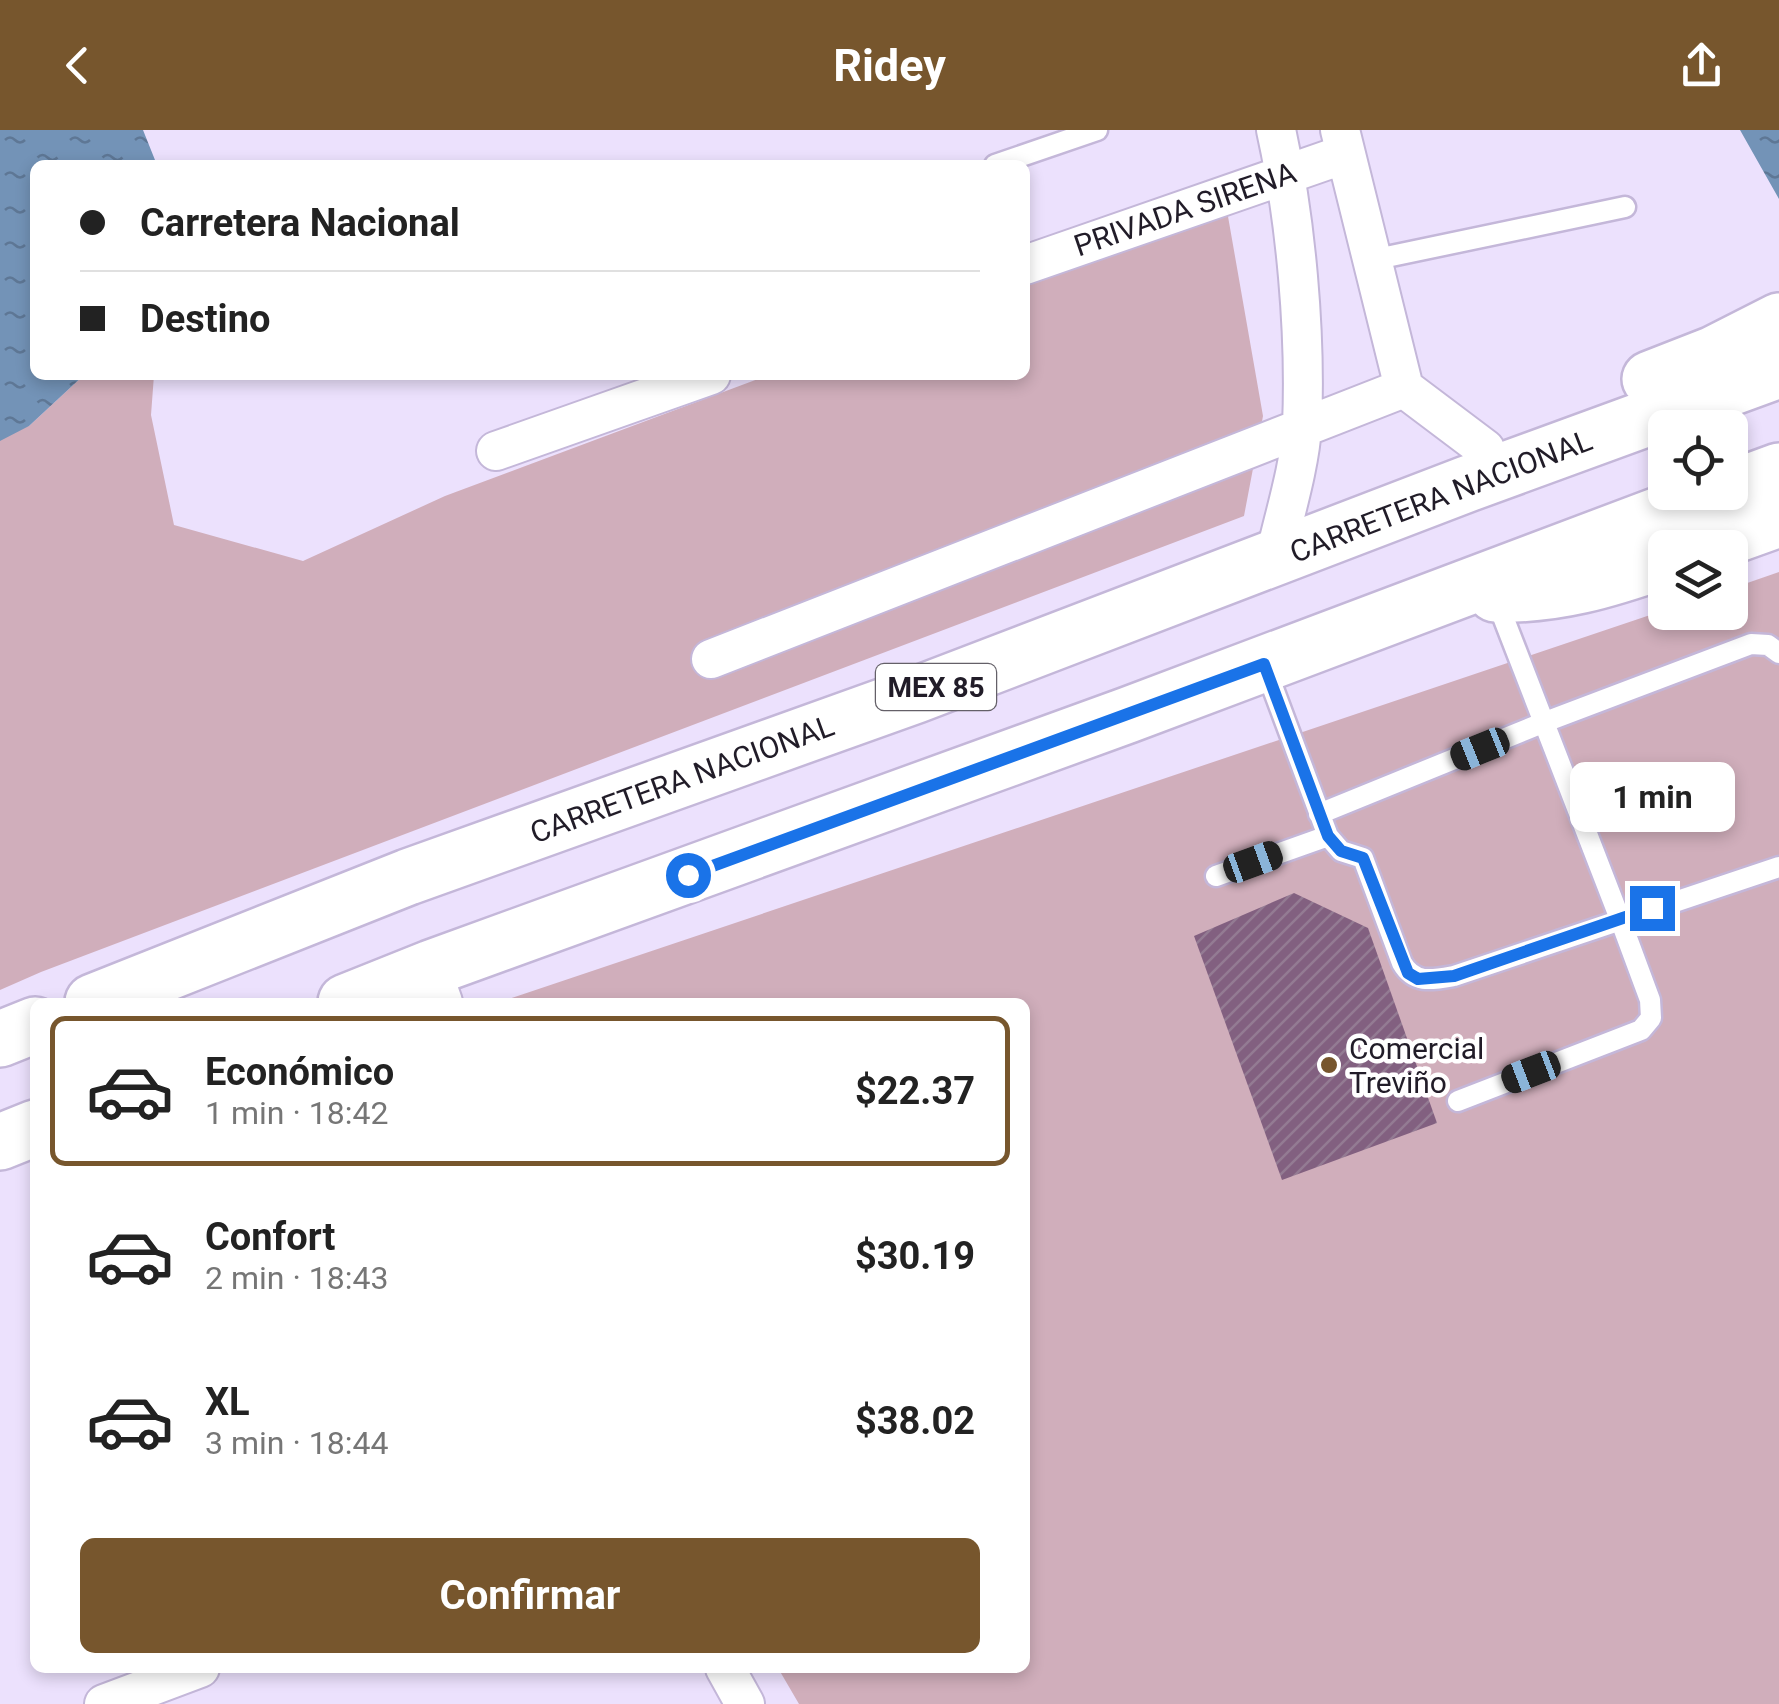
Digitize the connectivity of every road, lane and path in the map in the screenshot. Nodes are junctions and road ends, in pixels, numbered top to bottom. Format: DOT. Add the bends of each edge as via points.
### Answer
graph roads {
  1 [pos="1097,130"];
  2 [pos="1276,130"];
  3 [pos="1342,142"];
  4 [pos="1009,160"];
  5 [pos="1286,173"];
  6 [pos="1624,206"];
  7 [pos="1372,260"];
  8 [pos="1030,262"];
  9 [pos="1779,321"];
  10 [pos="1779,370"];
  11 [pos="698,380"];
  12 [pos="1404,388"];
  13 [pos="1302,429"];
  14 [pos="496,451"];
  15 [pos="1476,467"];
  16 [pos="1779,471"];
  17 [pos="1748,482"];
  18 [pos="1676,510"];
  19 [pos="1779,519"];
  20 [pos="1748,530"];
  21 [pos="1274,561"];
  22 [pos="1648,566"];
  23 [pos="1473,593"];
  24 [pos="1779,653"];
  25 [pos="710,659"];
  26 [pos="1264,664"];
  27 [pos="1544,722"];
  28 [pos="1319,814"];
  29 [pos="1328,836"];
  30 [pos="1779,866"];
  31 [pos="1216,876"];
  32 [pos="1620,919"];
  33 [pos="437,985"];
  34 [pos="103,998"];
  35 [pos="367,998"];
  36 [pos="30,1028"];
  37 [pos="0,1039"];
  38 [pos="1458,1101"];
  39 [pos="30,1130"];
  40 [pos="0,1142"];
  41 [pos="187,1673"];
  42 [pos="728,1673"];
  43 [pos="104,1704"];
  44 [pos="745,1704"];
  1 -- 4 [label="lane"];
  2 -- 5 [label="street"];
  3 -- 5 [label="street, PRIVADA SIRENA"];
  3 -- 7 [label="street"];
  5 -- 8 [label="street, PRIVADA SIRENA"];
  5 -- 13 [label="street"];
  6 -- 7 [label="lane"];
  7 -- 12 [label="street"];
  9 -- 15 [label="highway, MEX 85" via="1714,354 1522,430"];
  10 -- 15 [label="highway, CARRETERA NACIONAL / MEX 85"];
  11 -- 14 [label="street"];
  12 -- 13 [label="street"];
  12 -- 15 [label="street"];
  13 -- 21 [label="street"];
  13 -- 25 [label="street"];
  15 -- 21 [label="highway, CARRETERA NACIONAL / MEX 85"];
  16 -- 17 [label="highway"];
  18 -- 23 [label="highway"];
  19 -- 20 [label="highway"];
  21 -- 34 [label="highway, CARRETERA NACIONAL / MEX 85" via="408,877"];
  22 -- 23 [label="highway" via="1568,590"];
  23 -- 26 [label="highway"];
  23 -- 27 [label="lane"];
  24 -- 27 [label="lane" via="1751,644"];
  26 -- 28 [label="lane"];
  26 -- 33 [label="highway"];
  27 -- 28 [label="lane"];
  27 -- 32 [label="lane"];
  28 -- 29 [label="lane"];
  29 -- 31 [label="lane"];
  29 -- 32 [label="lane" via="1341,851 1363,858 1402,963 1418,979 1454,976"];
  30 -- 32 [label="lane"];
  32 -- 38 [label="lane" via="1650,1000 1651,1018 1641,1030"];
  33 -- 35 [label="highway"];
  36 -- 37 [label="highway"];
  39 -- 40 [label="highway"];
  41 -- 43 [label="street"];
  42 -- 44 [label="street"];
}
